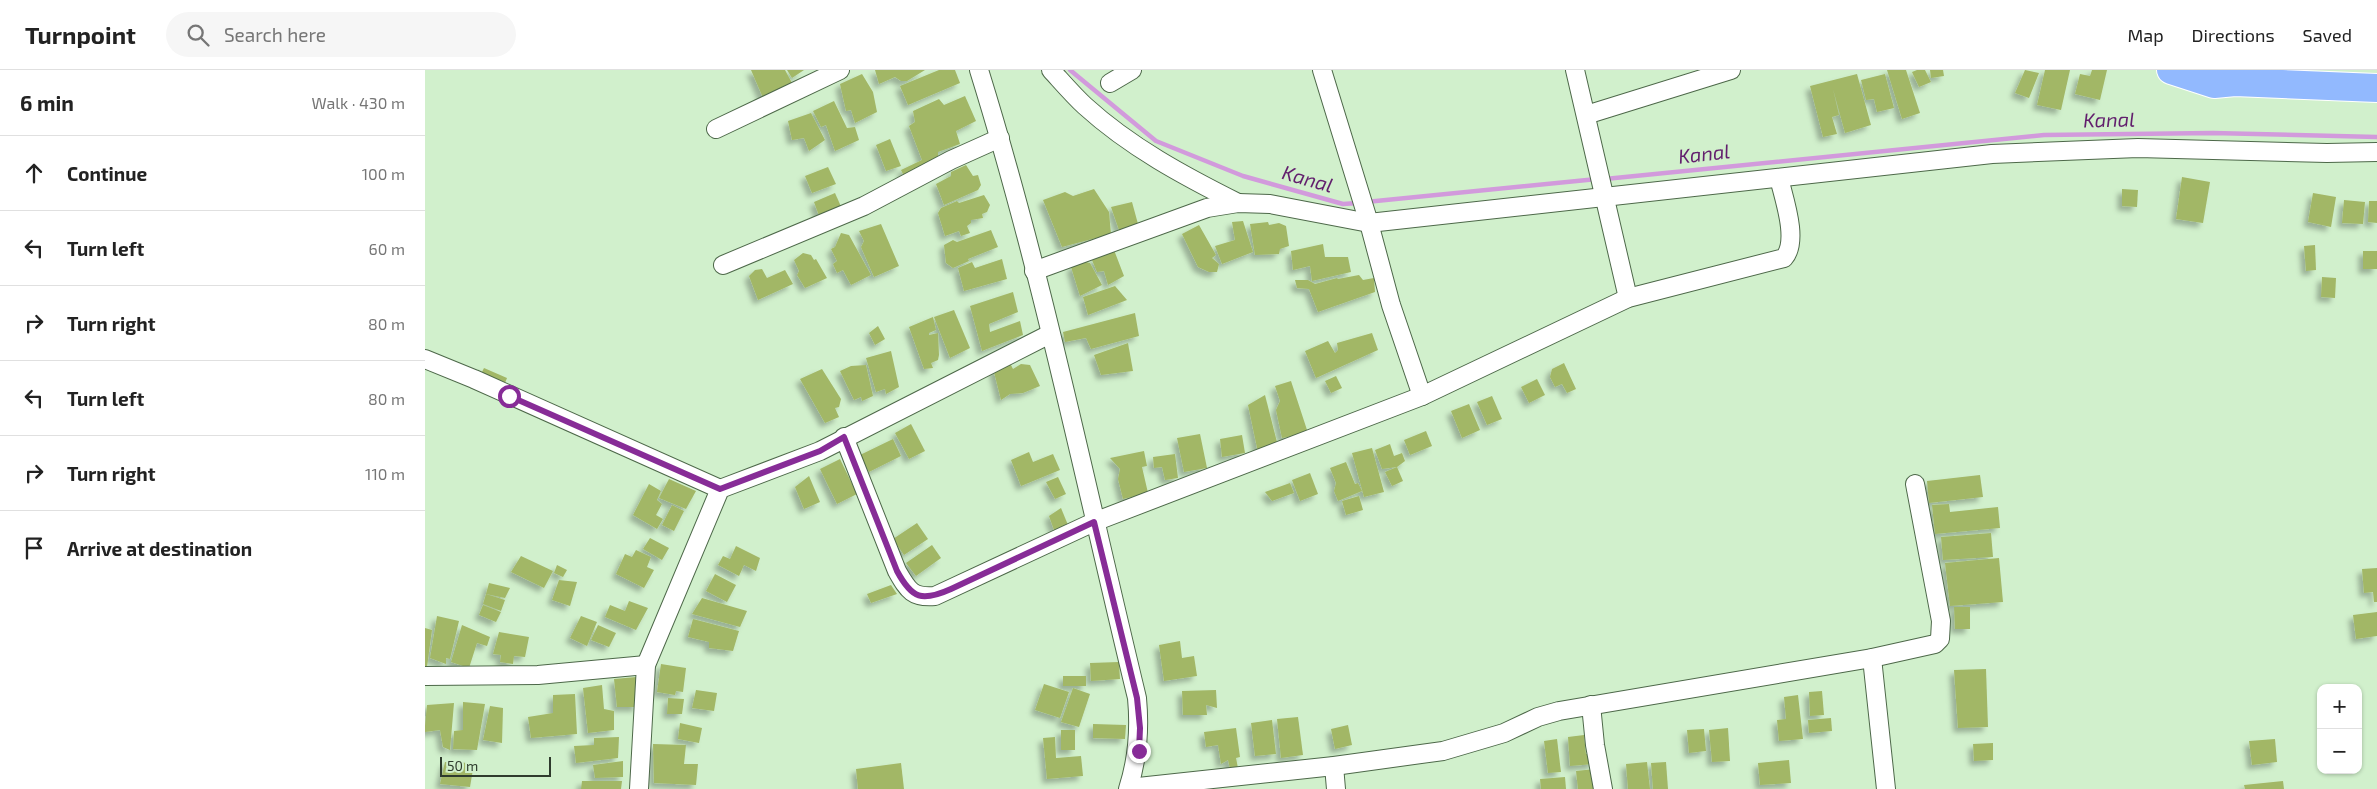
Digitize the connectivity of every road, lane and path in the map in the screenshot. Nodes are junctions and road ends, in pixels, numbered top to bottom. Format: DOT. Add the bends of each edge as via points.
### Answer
graph roads {
  1 [pos="841,70"];
  2 [pos="979,70"];
  3 [pos="1051,70"];
  4 [pos="1132,70"];
  5 [pos="1322,70"];
  6 [pos="1575,70"];
  7 [pos="1731,70"];
  8 [pos="2171,70"];
  9 [pos="1110,83"];
  10 [pos="2368,87"];
  11 [pos="1586,115"];
  12 [pos="716,128"];
  13 [pos="1000,138"];
  14 [pos="2377,152"];
  15 [pos="1779,178"];
  16 [pos="1603,191"];
  17 [pos="1238,203"];
  18 [pos="1367,216"];
  19 [pos="723,265"];
  20 [pos="1034,271"];
  21 [pos="1628,298"];
  22 [pos="1050,334"];
  23 [pos="425,359"];
  24 [pos="1422,396"];
  25 [pos="844,437"];
  26 [pos="1915,484"];
  27 [pos="720,489"];
  28 [pos="1094,522"];
  29 [pos="1872,658"];
  30 [pos="646,664"];
  31 [pos="425,676"];
  32 [pos="1591,705"];
  33 [pos="1333,766"];
  34 [pos="1129,788"];
  35 [pos="639,789"];
  36 [pos="1336,789"];
  37 [pos="1603,789"];
  38 [pos="1886,789"];
  1 -- 12 [label="street"];
  2 -- 13 [label="street"];
  3 -- 17 [label="street" via="1085,106 1129,141 1185,176"];
  4 -- 9 [label="street"];
  5 -- 18 [label="street"];
  6 -- 11 [label="street"];
  7 -- 11 [label="street"];
  8 -- 10 [label="highway" via="2214,84 2228,95"];
  11 -- 16 [label="street"];
  13 -- 19 [label="street" via="863,206"];
  13 -- 20 [label="street"];
  14 -- 15 [label="street" via="2138,148 2011,154"];
  15 -- 16 [label="street"];
  15 -- 21 [label="street" via="1791,237 1789,252 1784,258"];
  16 -- 18 [label="street"];
  16 -- 21 [label="street"];
  17 -- 18 [label="street"];
  17 -- 20 [label="street" via="1207,208"];
  18 -- 24 [label="street" via="1391,306"];
  20 -- 22 [label="street"];
  21 -- 24 [label="street"];
  22 -- 25 [label="street"];
  22 -- 28 [label="street"];
  23 -- 27 [label="street"];
  24 -- 28 [label="street"];
  25 -- 27 [label="street" via="820,451"];
  25 -- 28 [label="street" via="897,571 915,595 935,596"];
  26 -- 29 [label="street" via="1941,621 1940,639 1925,648"];
  27 -- 30 [label="street"];
  28 -- 34 [label="street" via="1137,698 1139,751"];
  29 -- 32 [label="street"];
  29 -- 38 [label="street"];
  30 -- 31 [label="street" via="538,675"];
  30 -- 35 [label="street"];
  32 -- 33 [label="street" via="1538,717 1504,733 1443,750"];
  32 -- 37 [label="street"];
  33 -- 34 [label="street"];
  33 -- 36 [label="street"];
}
